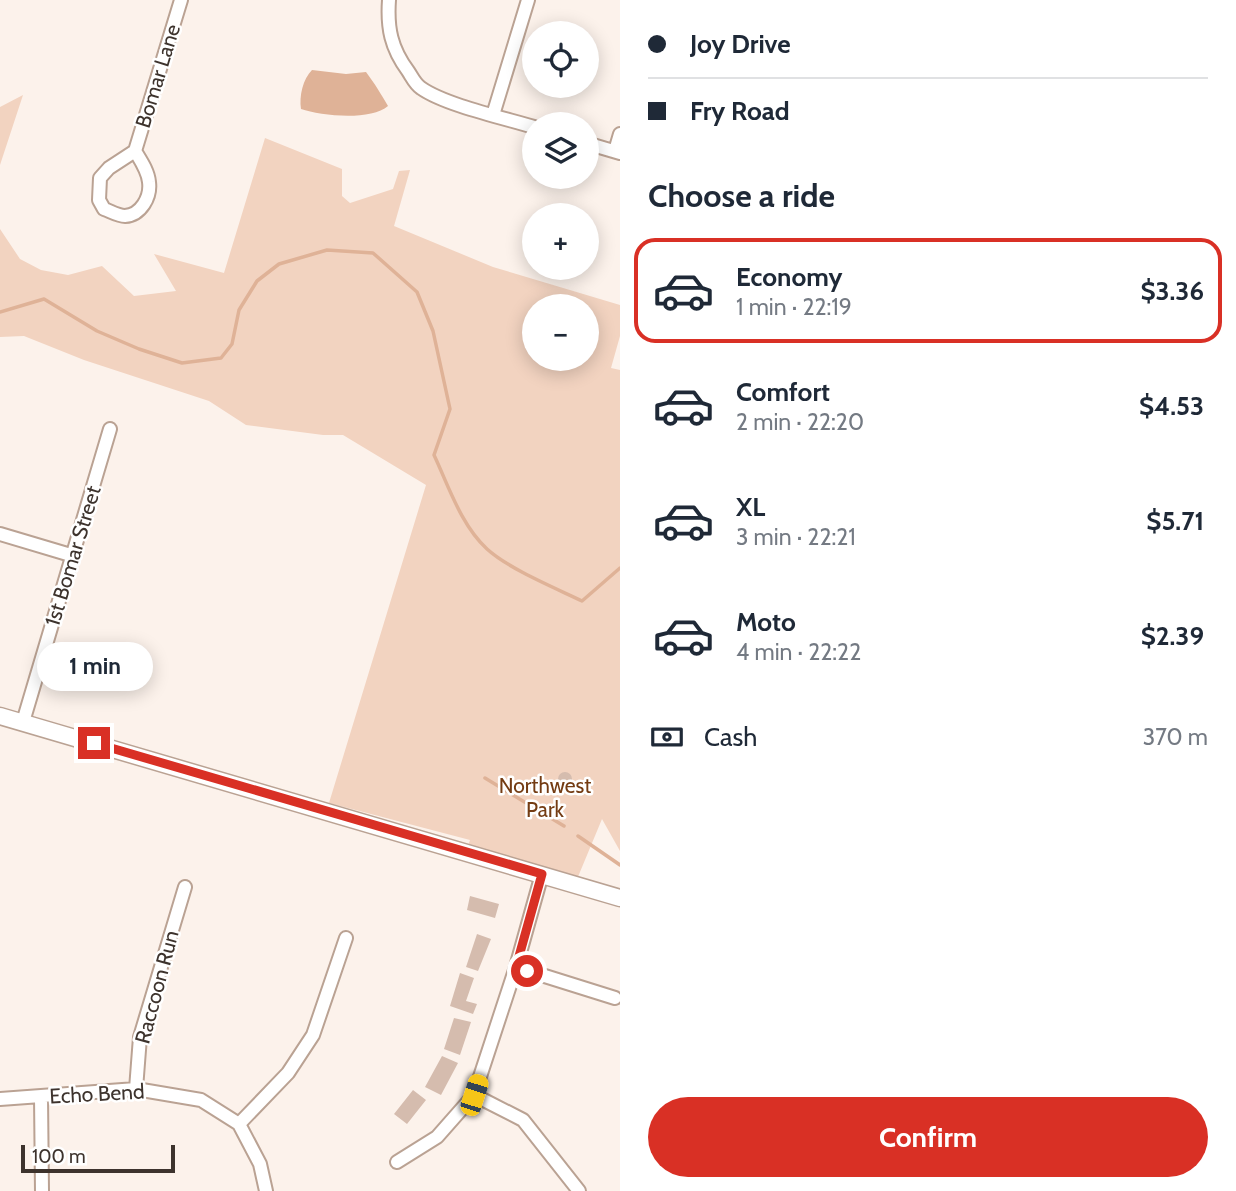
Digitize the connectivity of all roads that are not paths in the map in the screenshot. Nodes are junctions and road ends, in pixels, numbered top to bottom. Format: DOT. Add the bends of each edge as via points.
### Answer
graph roads {
  1 [pos="181,0"];
  2 [pos="389,0"];
  3 [pos="528,0"];
  4 [pos="493,115"];
  5 [pos="522,123"];
  6 [pos="620,134"];
  7 [pos="599,147"];
  8 [pos="135,151"];
  9 [pos="617,152"];
  10 [pos="110,429"];
  11 [pos="0,534"];
  12 [pos="74,556"];
  13 [pos="0,716"];
  14 [pos="23,722"];
  15 [pos="542,874"];
  16 [pos="185,887"];
  17 [pos="620,898"];
  18 [pos="346,938"];
  19 [pos="516,967"];
  20 [pos="615,998"];
  21 [pos="136,1088"];
  22 [pos="474,1095"];
  23 [pos="41,1097"];
  24 [pos="0,1099"];
  25 [pos="239,1124"];
  26 [pos="397,1162"];
  27 [pos="41,1191"];
  28 [pos="266,1191"];
  29 [pos="579,1191"];
  1 -- 8 [label="street, Bomar Lane"];
  2 -- 4 [label="street" via="391,39 418,86"];
  3 -- 4 [label="street"];
  4 -- 5 [label="street"];
  6 -- 9 [label="street"];
  7 -- 9 [label="street"];
  8 -- 8 [label="street, Bomar Lane" via="100,178 99,200 104,209 125,216 145,204 149,181"];
  10 -- 12 [label="street, 1st Bomar Street"];
  11 -- 12 [label="street"];
  12 -- 14 [label="street, 1st Bomar Street"];
  13 -- 14 [label="street"];
  14 -- 15 [label="street"];
  15 -- 17 [label="street"];
  15 -- 19 [label="street"];
  16 -- 21 [label="street, Raccoon Run" via="140,1037"];
  18 -- 25 [label="street" via="313,1034 288,1073"];
  19 -- 20 [label="street"];
  19 -- 22 [label="street"];
  21 -- 23 [label="street, Echo Bend"];
  21 -- 25 [label="street, Echo Bend" via="201,1100"];
  22 -- 26 [label="street" via="437,1138"];
  22 -- 29 [label="street" via="523,1120"];
  23 -- 24 [label="street, Echo Bend"];
  23 -- 27 [label="street"];
  25 -- 28 [label="street" via="260,1164"];
}
